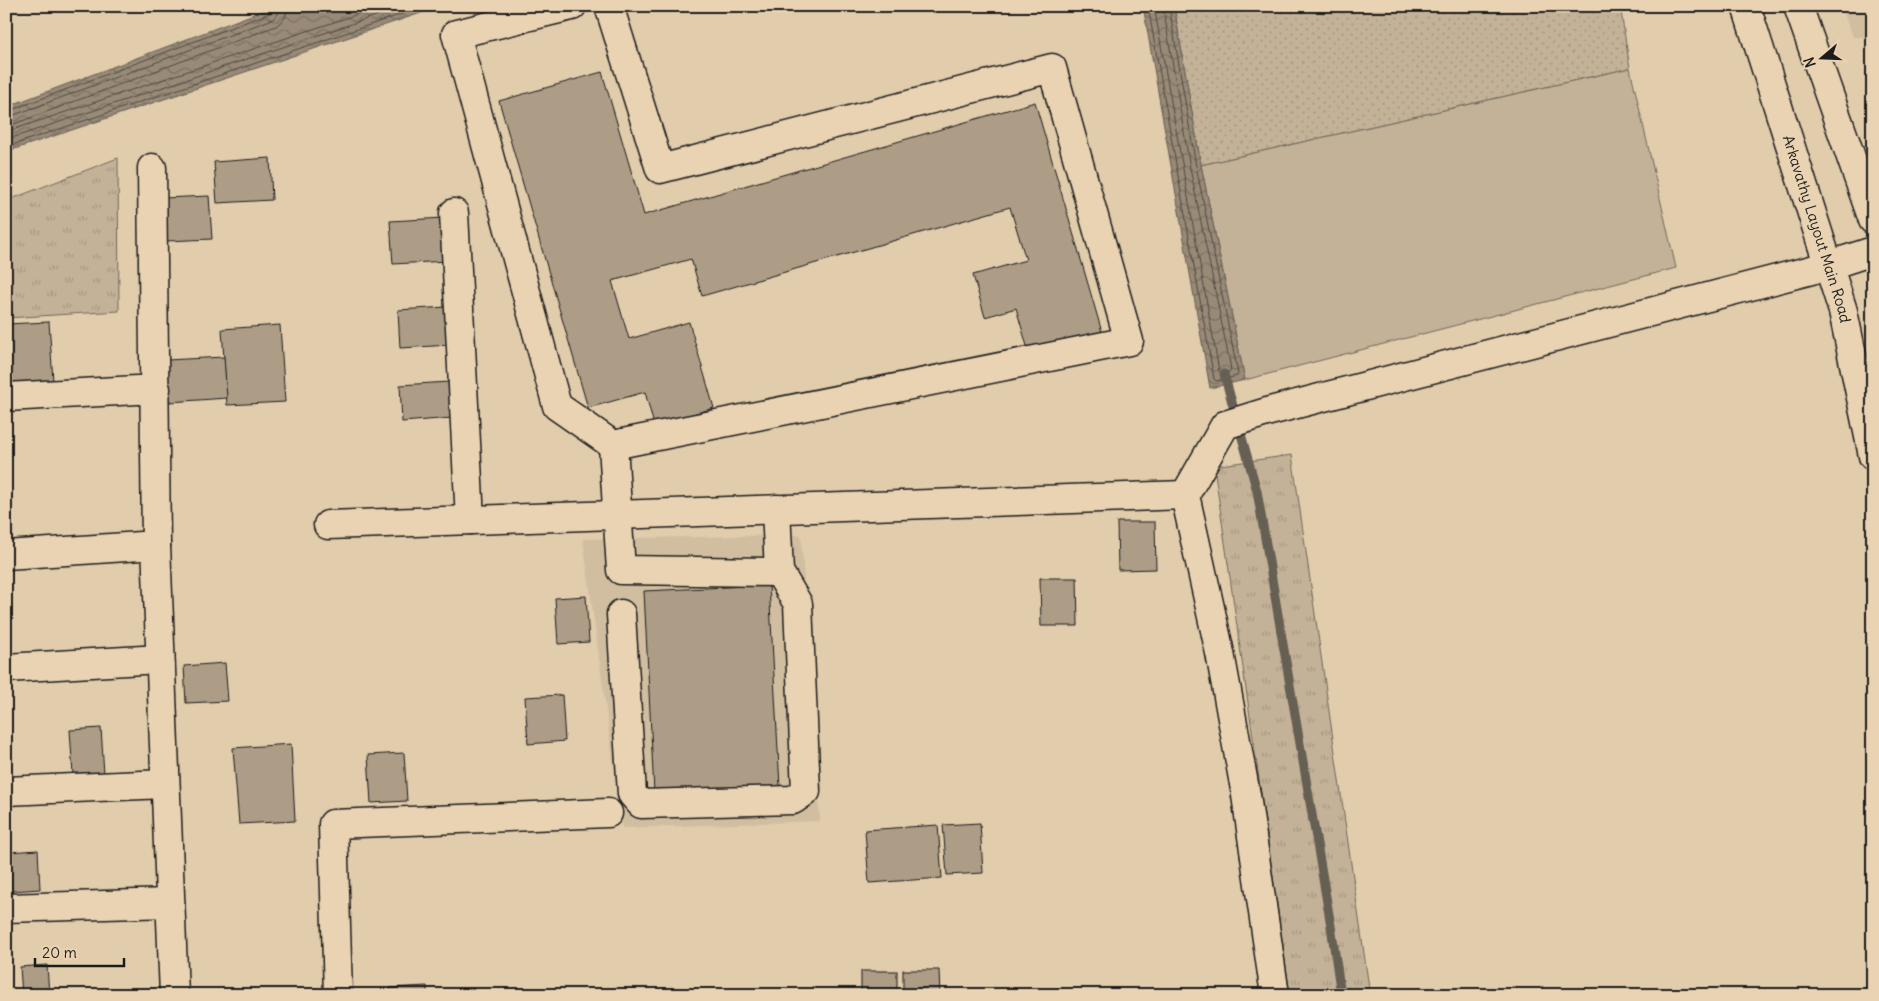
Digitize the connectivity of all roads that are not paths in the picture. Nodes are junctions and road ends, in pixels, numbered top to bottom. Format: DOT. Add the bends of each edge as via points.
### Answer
graph roads {
  1 [pos="572,6"];
  2 [pos="609,6"];
  3 [pos="1746,6"];
  4 [pos="1798,6"];
  5 [pos="152,168"];
  6 [pos="454,213"];
  7 [pos="1873,220"];
  8 [pos="1873,251"];
  9 [pos="1828,266"];
  10 [pos="156,389"];
  11 [pos="6,397"];
  12 [pos="613,445"];
  13 [pos="1873,456"];
  14 [pos="1185,495"];
  15 [pos="776,509"];
  16 [pos="617,515"];
  17 [pos="470,520"];
  18 [pos="328,525"];
  19 [pos="156,545"];
  20 [pos="6,554"];
  21 [pos="779,572"];
  22 [pos="621,614"];
  23 [pos="160,659"];
  24 [pos="6,668"];
  25 [pos="165,784"];
  26 [pos="6,790"];
  27 [pos="608,813"];
  28 [pos="170,902"];
  29 [pos="6,908"];
  30 [pos="174,995"];
  31 [pos="338,995"];
  32 [pos="1274,995"];
  1 -- 12 [label="street" via="456,34 557,406"];
  2 -- 12 [label="street" via="660,168 1052,68 1128,341"];
  3 -- 9 [label="street, Arkavathy Layout Main Road"];
  4 -- 7 [label="street"];
  5 -- 10 [label="street"];
  6 -- 17 [label="street"];
  8 -- 9 [label="street"];
  9 -- 13 [label="street, Arkavathy Layout Main Road" via="1843,311"];
  9 -- 14 [label="street" via="1270,410 1226,425"];
  10 -- 11 [label="street"];
  10 -- 19 [label="street"];
  12 -- 16 [label="street"];
  14 -- 15 [label="street"];
  14 -- 32 [label="street" via="1220,653 1246,795"];
  15 -- 16 [label="street"];
  15 -- 21 [label="street"];
  16 -- 17 [label="street"];
  16 -- 21 [label="street" via="621,570"];
  17 -- 18 [label="street"];
  19 -- 20 [label="street"];
  19 -- 23 [label="street"];
  21 -- 22 [label="street" via="798,604 806,791 793,800 641,804 632,794"];
  23 -- 24 [label="street"];
  23 -- 25 [label="street"];
  25 -- 26 [label="street"];
  25 -- 28 [label="street"];
  27 -- 31 [label="street" via="333,824"];
  28 -- 29 [label="street"];
  28 -- 30 [label="street"];
}
